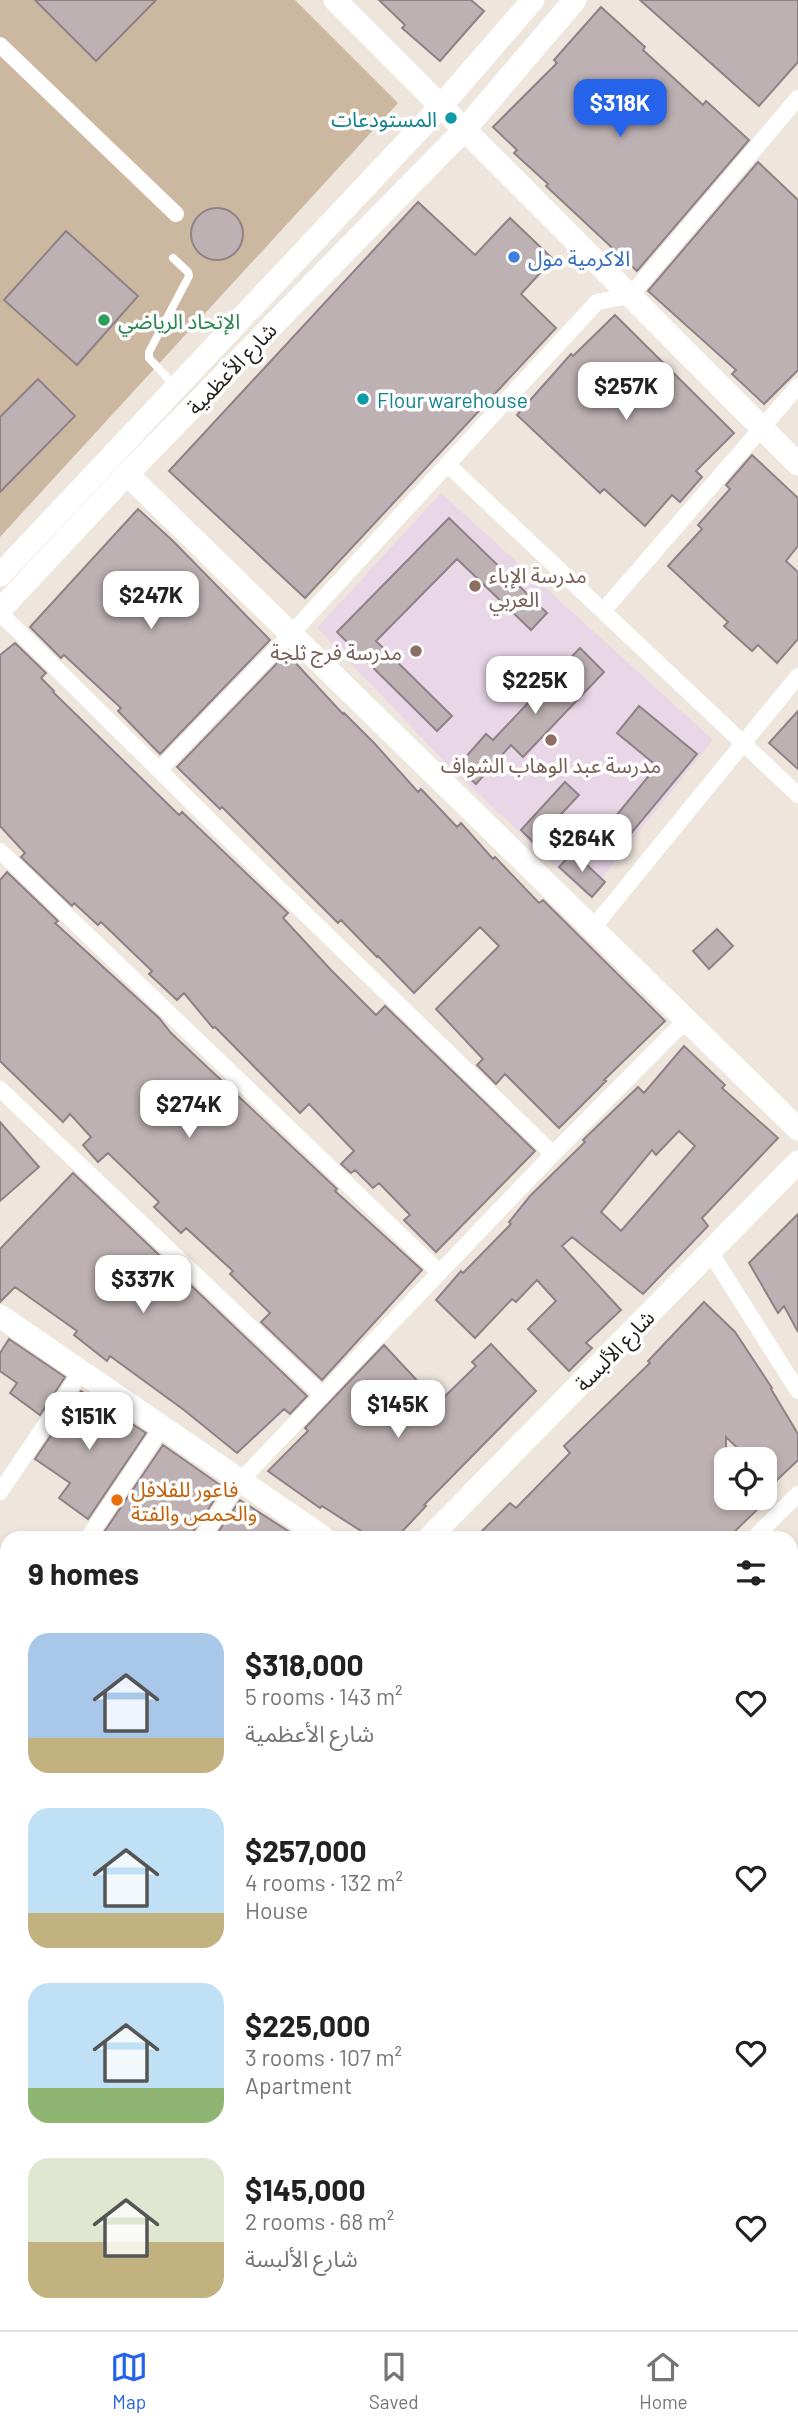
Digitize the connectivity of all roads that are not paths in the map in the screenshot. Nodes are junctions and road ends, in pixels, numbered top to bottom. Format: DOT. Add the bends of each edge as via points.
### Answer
graph roads {
  1 [pos="335,0"];
  2 [pos="533,0"];
  3 [pos="575,0"];
  4 [pos="0,44"];
  5 [pos="798,98"];
  6 [pos="441,106"];
  7 [pos="465,129"];
  8 [pos="176,214"];
  9 [pos="173,258"];
  10 [pos="630,296"];
  11 [pos="798,386"];
  12 [pos="177,387"];
  13 [pos="762,428"];
  14 [pos="447,464"];
  15 [pos="798,464"];
  16 [pos="127,474"];
  17 [pos="0,575"];
  18 [pos="0,611"];
  19 [pos="603,611"];
  20 [pos="291,634"];
  21 [pos="798,676"];
  22 [pos="743,743"];
  23 [pos="159,770"];
  24 [pos="798,795"];
  25 [pos="0,851"];
  26 [pos="592,929"];
  27 [pos="686,1020"];
  28 [pos="0,1089"];
  29 [pos="798,1129"];
  30 [pos="553,1154"];
  31 [pos="798,1162"];
  32 [pos="710,1252"];
  33 [pos="439,1272"];
  34 [pos="0,1316"];
  35 [pos="81,1372"];
  36 [pos="798,1391"];
  37 [pos="322,1395"];
  38 [pos="162,1427"];
  39 [pos="240,1481"];
  40 [pos="0,1492"];
  41 [pos="798,1494"];
  42 [pos="93,1531"];
  43 [pos="207,1531"];
  44 [pos="314,1531"];
  45 [pos="436,1531"];
  46 [pos="761,1531"];
  1 -- 6 [label="street"];
  2 -- 6 [label="street"];
  3 -- 7 [label="street, شارع الأعظمية"];
  4 -- 8 [label="street"];
  5 -- 10 [label="street"];
  6 -- 7 [label="street"];
  6 -- 12 [label="street"];
  7 -- 10 [label="street"];
  7 -- 16 [label="street, شارع الأعظمية"];
  9 -- 12 [label="lane" via="189,276 149,358"];
  10 -- 13 [label="street"];
  10 -- 14 [label="street" via="597,302"];
  11 -- 13 [label="street"];
  12 -- 17 [label="street"];
  13 -- 15 [label="street"];
  13 -- 19 [label="street"];
  14 -- 19 [label="street"];
  14 -- 20 [label="street"];
  16 -- 18 [label="street, شارع الأعظمية"];
  16 -- 20 [label="street"];
  18 -- 23 [label="street"];
  19 -- 22 [label="street"];
  20 -- 23 [label="street"];
  20 -- 26 [label="street"];
  21 -- 22 [label="street"];
  22 -- 24 [label="street"];
  22 -- 26 [label="street"];
  23 -- 30 [label="street"];
  25 -- 33 [label="street"];
  26 -- 27 [label="street"];
  27 -- 29 [label="street"];
  27 -- 30 [label="street"];
  28 -- 37 [label="street"];
  30 -- 33 [label="street"];
  31 -- 32 [label="street, شارع الألبسة"];
  32 -- 36 [label="street"];
  32 -- 45 [label="street, شارع الألبسة"];
  33 -- 37 [label="street"];
  34 -- 35 [label="street"];
  35 -- 38 [label="street"];
  35 -- 40 [label="street"];
  37 -- 39 [label="street"];
  38 -- 39 [label="street"];
  38 -- 42 [label="street"];
  39 -- 43 [label="street"];
  39 -- 44 [label="street"];
  41 -- 46 [label="street"];
}
